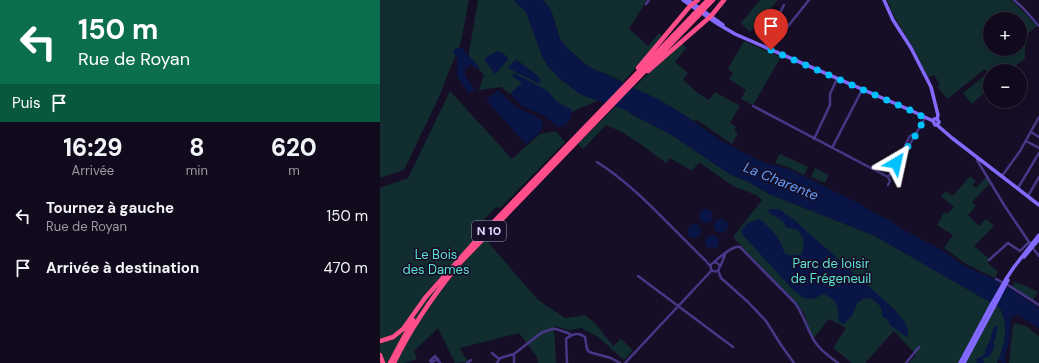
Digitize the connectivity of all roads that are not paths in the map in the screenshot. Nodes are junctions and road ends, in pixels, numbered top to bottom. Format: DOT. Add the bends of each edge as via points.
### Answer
graph roads {
  1 [pos="649,0"];
  2 [pos="683,0"];
  3 [pos="688,0"];
  4 [pos="708,0"];
  5 [pos="713,0"];
  6 [pos="724,0"];
  7 [pos="809,0"];
  8 [pos="884,0"];
  9 [pos="1014,0"];
  10 [pos="694,3"];
  11 [pos="646,4"];
  12 [pos="784,5"];
  13 [pos="705,6"];
  14 [pos="710,17"];
  15 [pos="764,26"];
  16 [pos="1039,26"];
  17 [pos="770,30"];
  18 [pos="778,38"];
  19 [pos="774,42"];
  20 [pos="766,48"];
  21 [pos="771,50"];
  22 [pos="838,79"];
  23 [pos="634,80"];
  24 [pos="862,90"];
  25 [pos="753,106"];
  26 [pos="602,113"];
  27 [pos="1039,117"];
  28 [pos="925,118"];
  29 [pos="937,119"];
  30 [pos="933,121"];
  31 [pos="937,125"];
  32 [pos="1031,132"];
  33 [pos="1039,137"];
  34 [pos="814,139"];
  35 [pos="1026,141"];
  36 [pos="832,148"];
  37 [pos="1039,148"];
  38 [pos="1039,153"];
  39 [pos="977,157"];
  40 [pos="597,162"];
  41 [pos="1002,176"];
  42 [pos="888,177"];
  43 [pos="1039,177"];
  44 [pos="888,185"];
  45 [pos="1018,188"];
  46 [pos="1028,196"];
  47 [pos="1038,204"];
  48 [pos="1039,235"];
  49 [pos="1039,239"];
  50 [pos="1031,244"];
  51 [pos="1027,249"];
  52 [pos="1020,251"];
  53 [pos="726,253"];
  54 [pos="1022,255"];
  55 [pos="1039,256"];
  56 [pos="705,260"];
  57 [pos="989,260"];
  58 [pos="714,262"];
  59 [pos="720,267"];
  60 [pos="711,268"];
  61 [pos="718,270"];
  62 [pos="638,276"];
  63 [pos="996,279"];
  64 [pos="1007,280"];
  65 [pos="436,286"];
  66 [pos="1039,305"];
  67 [pos="678,306"];
  68 [pos="992,306"];
  69 [pos="571,335"];
  70 [pos="380,341"];
  71 [pos="733,347"];
  72 [pos="919,347"];
  73 [pos="492,353"];
  74 [pos="514,354"];
  75 [pos="380,355"];
  76 [pos="438,359"];
  77 [pos="499,359"];
  78 [pos="471,360"];
  79 [pos="383,363"];
  80 [pos="390,363"];
  81 [pos="395,363"];
  82 [pos="440,363"];
  83 [pos="467,363"];
  84 [pos="497,363"];
  85 [pos="514,363"];
  86 [pos="567,363"];
  87 [pos="620,363"];
  88 [pos="625,363"];
  89 [pos="794,363"];
  90 [pos="838,363"];
  91 [pos="906,363"];
  92 [pos="960,363"];
  93 [pos="964,363"];
  1 -- 11 [label="street"];
  2 -- 10 [label="main road"];
  3 -- 10 [label="main road"];
  4 -- 13 [label="highway, N 10"];
  5 -- 13 [label="highway, N 10"];
  6 -- 14 [label="highway"];
  7 -- 18 [label="street"];
  8 -- 29 [label="main road" via="931,87"];
  9 -- 16 [label="street"];
  10 -- 14 [label="main road"];
  10 -- 23 [label="highway"];
  12 -- 17 [label="street"];
  13 -- 23 [label="highway, N 10, bridge"];
  14 -- 20 [label="main road" via="735,34"];
  14 -- 23 [label="highway"];
  15 -- 17 [label="street"];
  17 -- 18 [label="street"];
  18 -- 19 [label="street"];
  19 -- 20 [label="street"];
  19 -- 21 [label="street"];
  20 -- 21 [label="main road"];
  21 -- 22 [label="main road"];
  22 -- 24 [label="main road"];
  22 -- 34 [label="street" via="830,94 830,105"];
  23 -- 26 [label="highway, N 10"];
  23 -- 26 [label="highway, N 10" via="627,84"];
  24 -- 28 [label="main road"];
  24 -- 36 [label="street"];
  25 -- 34 [label="street"];
  26 -- 65 [label="highway, N 10" via="480,236"];
  26 -- 81 [label="highway, N 10" via="471,250 441,286 412,329"];
  27 -- 32 [label="street"];
  28 -- 30 [label="main road"];
  28 -- 42 [label="street"];
  29 -- 30 [label="main road"];
  29 -- 31 [label="main road"];
  30 -- 31 [label="main road" via="933,124"];
  31 -- 39 [label="main road"];
  32 -- 33 [label="street"];
  32 -- 35 [label="street"];
  34 -- 36 [label="street"];
  35 -- 37 [label="street"];
  35 -- 41 [label="street"];
  36 -- 42 [label="street"];
  38 -- 45 [label="street"];
  39 -- 41 [label="main road"];
  39 -- 50 [label="street" via="1004,205"];
  40 -- 56 [label="street" via="632,188"];
  41 -- 45 [label="main road"];
  42 -- 44 [label="street"];
  43 -- 46 [label="street"];
  45 -- 46 [label="main road"];
  46 -- 47 [label="main road"];
  48 -- 50 [label="main road"];
  49 -- 50 [label="main road"];
  50 -- 51 [label="main road"];
  50 -- 52 [label="street"];
  50 -- 55 [label="street"];
  50 -- 64 [label="main road"];
  51 -- 52 [label="street"];
  51 -- 54 [label="main road"];
  52 -- 54 [label="street"];
  52 -- 57 [label="street" via="1008,243"];
  53 -- 58 [label="street"];
  53 -- 59 [label="street"];
  53 -- 90 [label="street" via="735,247 742,249 795,304 816,344"];
  54 -- 64 [label="main road"];
  56 -- 58 [label="street"];
  56 -- 60 [label="street"];
  58 -- 59 [label="street"];
  58 -- 60 [label="street"];
  59 -- 61 [label="street"];
  60 -- 61 [label="street" via="714,271"];
  60 -- 67 [label="street"];
  61 -- 89 [label="street" via="721,278 766,320"];
  62 -- 67 [label="street"];
  63 -- 66 [label="street"];
  64 -- 68 [label="main road, bridge"];
  65 -- 70 [label="highway" via="399,333"];
  65 -- 80 [label="highway, N 10" via="412,322"];
  67 -- 71 [label="street"];
  67 -- 88 [label="street"];
  68 -- 92 [label="main road"];
  68 -- 93 [label="main road"];
  69 -- 74 [label="street" via="552,328"];
  69 -- 86 [label="street" via="565,342"];
  69 -- 87 [label="street" via="584,336 589,352 612,358"];
  72 -- 91 [label="street"];
  73 -- 77 [label="street"];
  74 -- 77 [label="street"];
  74 -- 85 [label="street"];
  75 -- 79 [label="highway"];
  76 -- 82 [label="street"];
  77 -- 84 [label="street"];
  78 -- 83 [label="street"];
}
